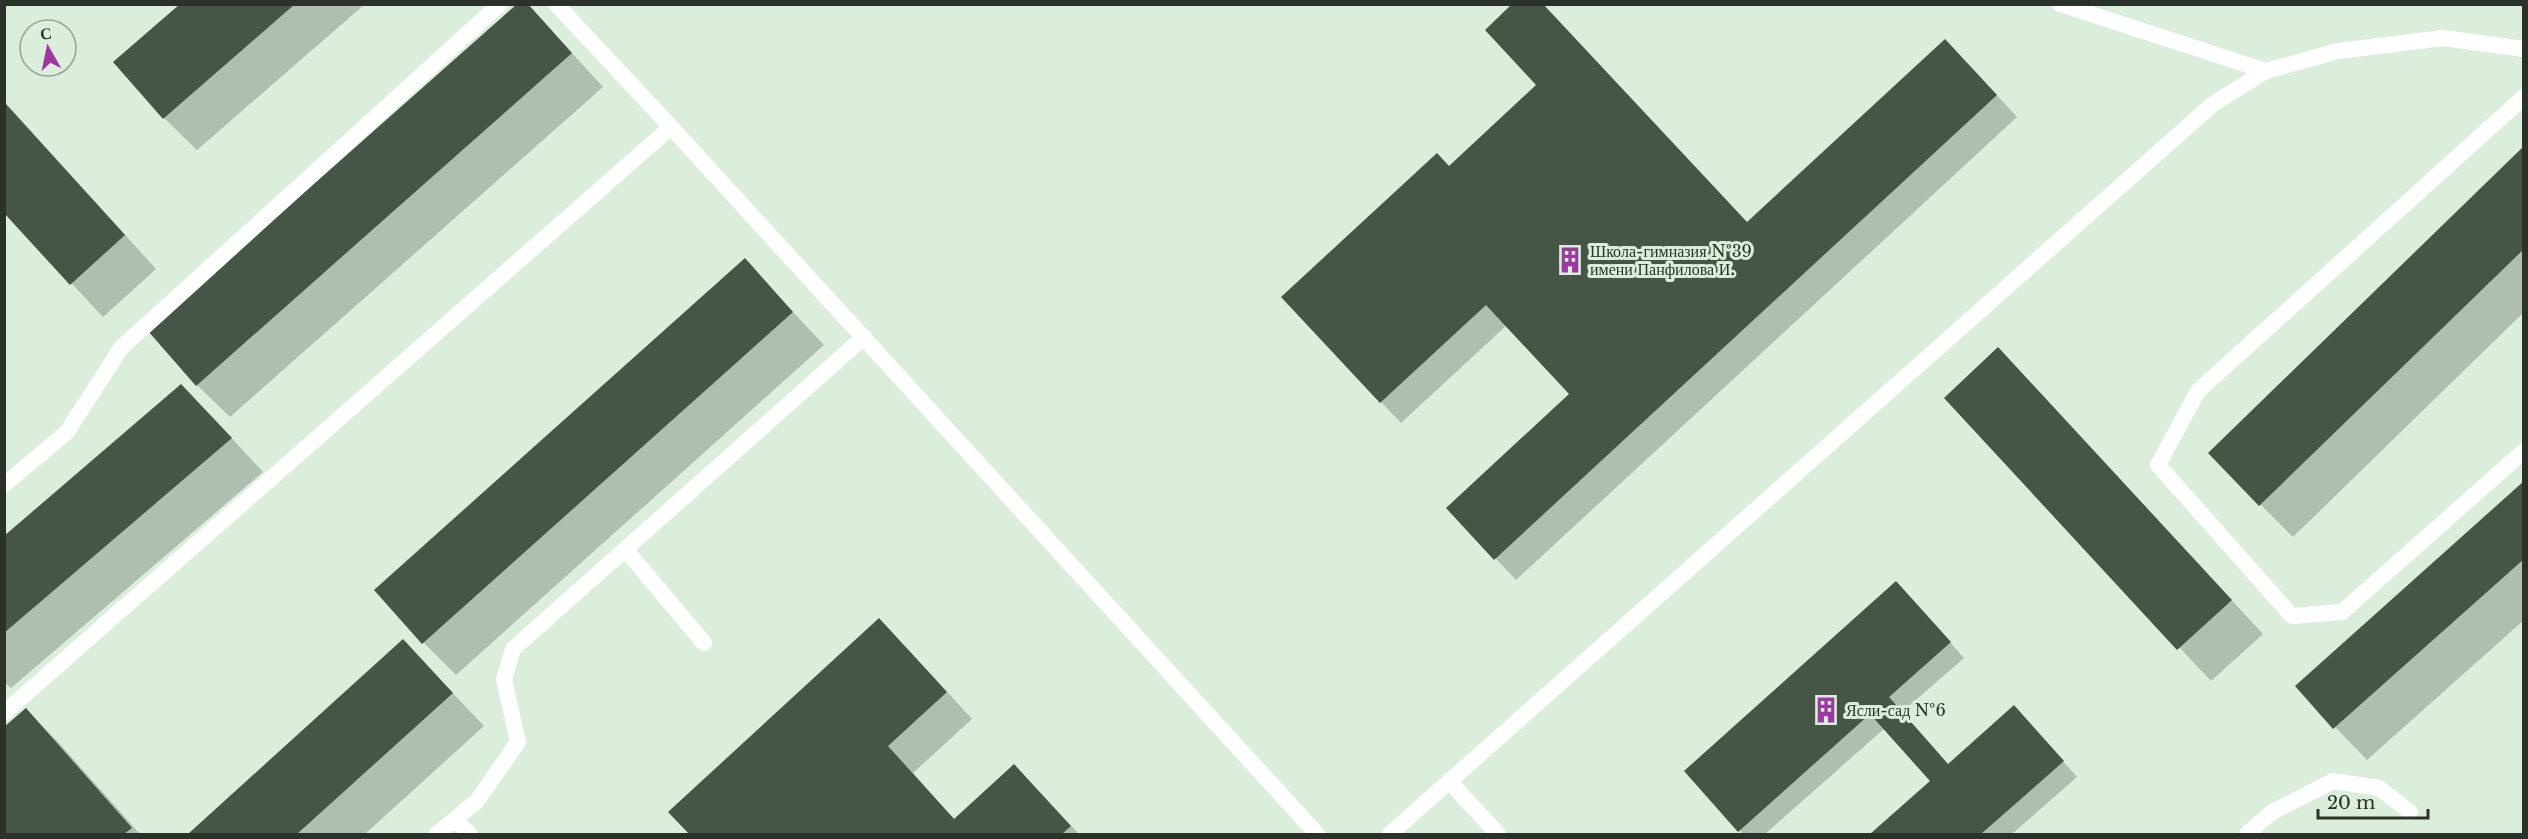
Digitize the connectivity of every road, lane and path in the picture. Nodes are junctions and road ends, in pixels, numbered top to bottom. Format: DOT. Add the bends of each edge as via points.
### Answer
graph roads {
  1 [pos="500,4"];
  2 [pos="556,4"];
  3 [pos="2060,4"];
  4 [pos="2523,49"];
  5 [pos="2266,71"];
  6 [pos="2523,97"];
  7 [pos="671,127"];
  8 [pos="864,337"];
  9 [pos="2523,451"];
  10 [pos="4,485"];
  11 [pos="625,549"];
  12 [pos="704,643"];
  13 [pos="4,713"];
  14 [pos="1449,781"];
  15 [pos="2410,812"];
  16 [pos="455,820"];
  17 [pos="437,834"];
  18 [pos="470,834"];
  19 [pos="1317,834"];
  20 [pos="1390,834"];
  21 [pos="1498,834"];
  22 [pos="2247,834"];
  1 -- 10 [label="lane" via="121,348 67,432"];
  2 -- 7 [label="lane"];
  3 -- 5 [label="lane"];
  4 -- 5 [label="lane" via="2443,38 2338,51"];
  5 -- 14 [label="lane" via="2213,104"];
  6 -- 9 [label="lane" via="2198,391 2158,465 2292,616 2342,612"];
  7 -- 8 [label="lane"];
  7 -- 13 [label="lane"];
  8 -- 11 [label="lane"];
  8 -- 19 [label="lane"];
  11 -- 12 [label="lane"];
  11 -- 16 [label="lane" via="513,649 504,679 518,742 477,801"];
  14 -- 20 [label="lane"];
  14 -- 21 [label="lane"];
  15 -- 22 [label="lane" via="2379,788 2333,781 2272,812"];
  16 -- 17 [label="lane"];
  16 -- 18 [label="lane"];
}
